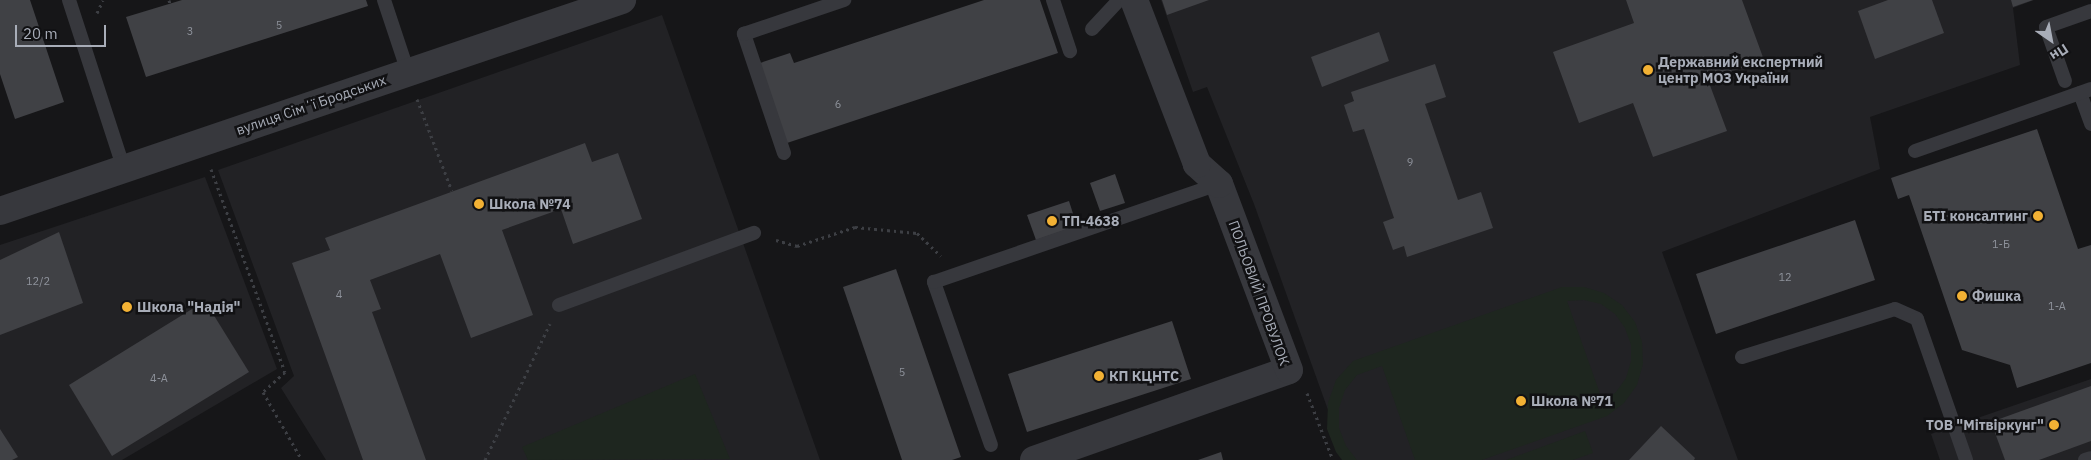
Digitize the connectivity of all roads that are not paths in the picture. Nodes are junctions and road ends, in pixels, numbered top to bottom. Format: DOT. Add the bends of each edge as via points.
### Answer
graph roads {
  1 [pos="69,0"];
  2 [pos="384,0"];
  3 [pos="622,0"];
  4 [pos="844,0"];
  5 [pos="1053,0"];
  6 [pos="1119,0"];
  7 [pos="1134,0"];
  8 [pos="2091,11"];
  9 [pos="1092,29"];
  10 [pos="1070,51"];
  11 [pos="408,72"];
  12 [pos="2065,81"];
  13 [pos="2086,91"];
  14 [pos="2091,124"];
  15 [pos="1916,151"];
  16 [pos="784,152"];
  17 [pos="124,169"];
  18 [pos="1219,184"];
  19 [pos="0,211"];
  20 [pos="754,233"];
  21 [pos="559,305"];
  22 [pos="1742,357"];
  23 [pos="990,445"];
  24 [pos="2091,458"];
  25 [pos="1042,459"];
  26 [pos="1966,460"];
  27 [pos="2085,460"];
  1 -- 17 [label="lane"];
  2 -- 11 [label="lane"];
  3 -- 11 [label="street, вулиця Сімʼї Бродських"];
  4 -- 16 [label="lane" via="744,34"];
  5 -- 10 [label="lane"];
  6 -- 9 [label="lane"];
  7 -- 18 [label="street, ПОЛЬОВИЙ ПРОВУЛОК" via="1197,164"];
  8 -- 12 [label="lane" via="2046,26"];
  11 -- 17 [label="street, вулиця Сімʼї Бродських"];
  13 -- 14 [label="lane"];
  13 -- 15 [label="lane"];
  17 -- 19 [label="street, вулиця Сімʼї Бродських"];
  18 -- 23 [label="lane" via="934,282"];
  18 -- 25 [label="street, ПОЛЬОВИЙ ПРОВУЛОК" via="1289,370"];
  20 -- 21 [label="lane"];
  22 -- 26 [label="lane" via="1894,310 1917,319"];
  24 -- 27 [label="lane"];
}
